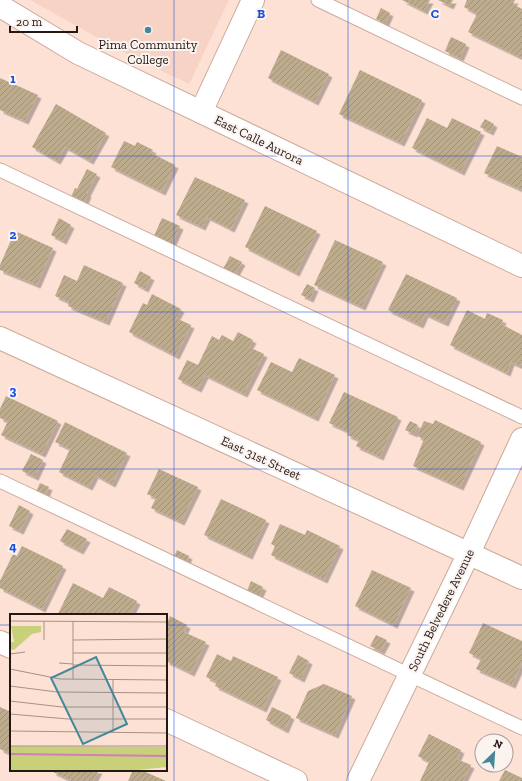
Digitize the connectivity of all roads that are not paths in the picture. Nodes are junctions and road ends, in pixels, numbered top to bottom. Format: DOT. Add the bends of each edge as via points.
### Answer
graph roads {
  1 [pos="253,0"];
  2 [pos="318,0"];
  3 [pos="0,6"];
  4 [pos="522,98"];
  5 [pos="201,112"];
  6 [pos="0,170"];
  7 [pos="522,266"];
  8 [pos="0,338"];
  9 [pos="522,417"];
  10 [pos="522,439"];
  11 [pos="0,481"];
  12 [pos="469,553"];
  13 [pos="522,578"];
  14 [pos="0,642"];
  15 [pos="10,647"];
  16 [pos="410,675"];
  17 [pos="167,720"];
  18 [pos="522,728"];
  19 [pos="296,781"];
  20 [pos="358,781"];
  1 -- 5 [label="street"];
  2 -- 4 [label="lane"];
  3 -- 5 [label="street, East Calle Aurora" via="78,53"];
  5 -- 7 [label="street, East Calle Aurora"];
  6 -- 9 [label="lane"];
  8 -- 12 [label="street, East 31st Street"];
  10 -- 12 [label="street, South Belvedere Avenue"];
  11 -- 16 [label="lane"];
  12 -- 13 [label="street, East 31st Street"];
  12 -- 16 [label="street, South Belvedere Avenue"];
  14 -- 15 [label="street"];
  16 -- 18 [label="lane"];
  16 -- 20 [label="street, South Belvedere Avenue"];
  17 -- 19 [label="street"];
}
